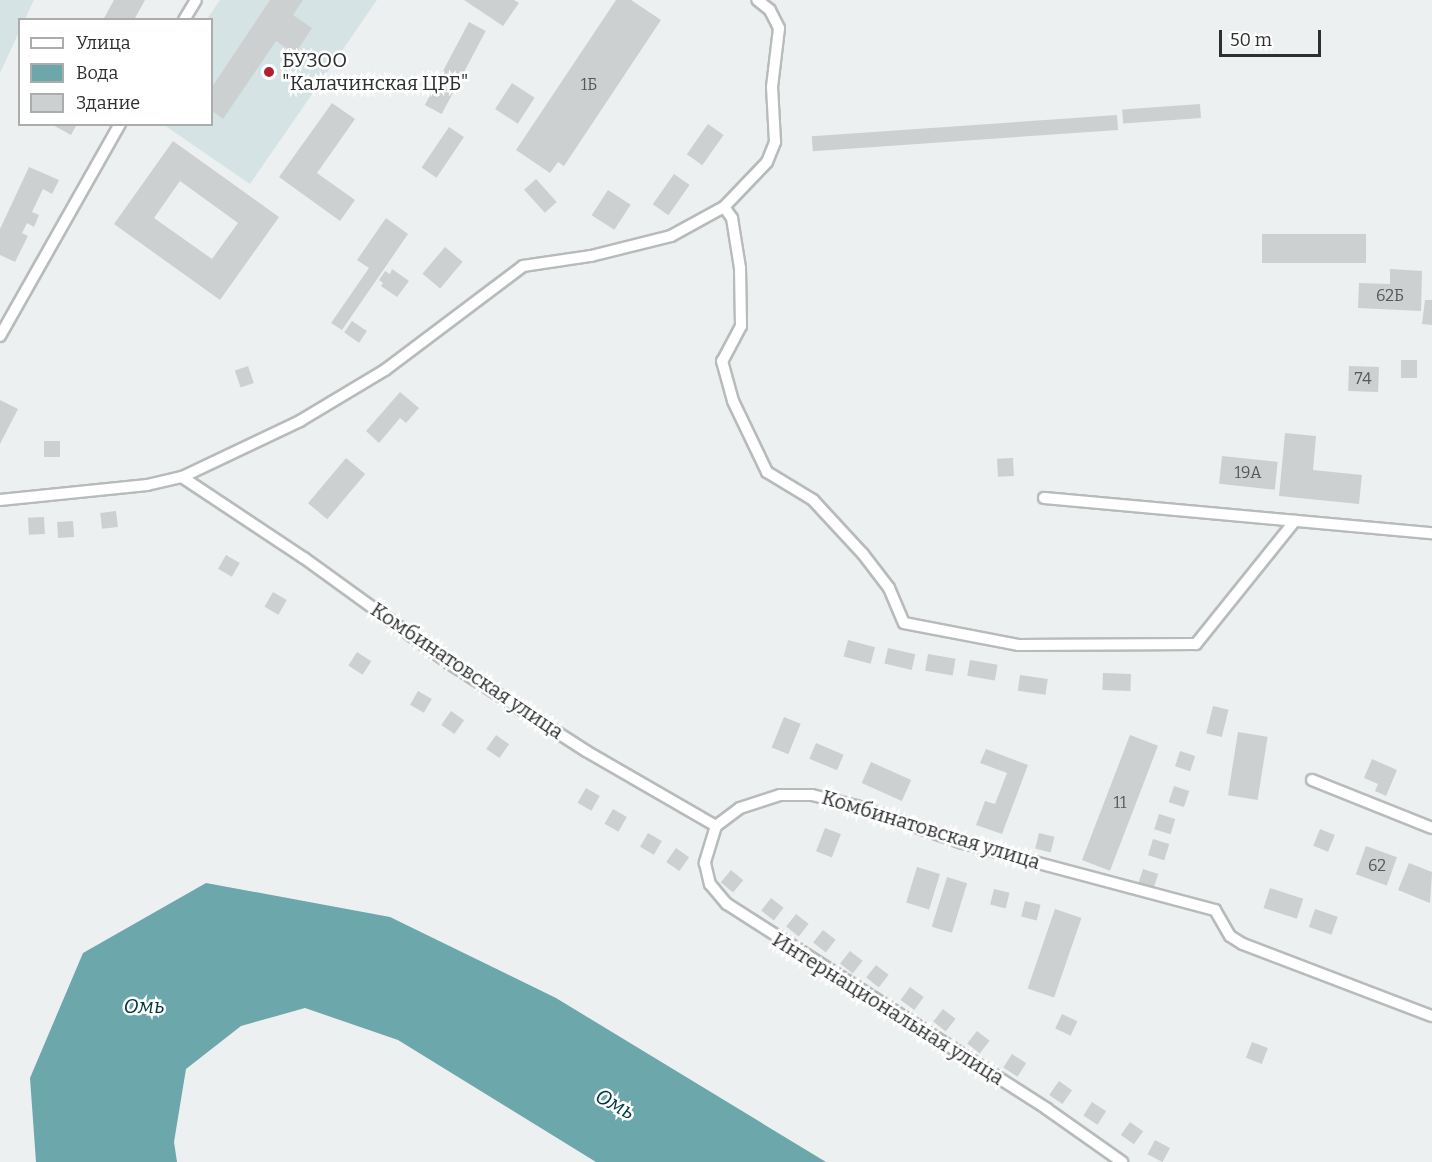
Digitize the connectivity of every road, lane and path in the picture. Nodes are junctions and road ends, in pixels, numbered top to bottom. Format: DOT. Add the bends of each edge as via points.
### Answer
graph roads {
  1 [pos="196,0"];
  2 [pos="757,0"];
  3 [pos="185,18"];
  4 [pos="119,126"];
  5 [pos="724,207"];
  6 [pos="5,316"];
  7 [pos="0,336"];
  8 [pos="182,477"];
  9 [pos="1044,498"];
  10 [pos="0,500"];
  11 [pos="1295,520"];
  12 [pos="1432,533"];
  13 [pos="1312,780"];
  14 [pos="716,826"];
  15 [pos="1432,828"];
  16 [pos="1432,1016"];
  17 [pos="1122,1162"];
  1 -- 3 [label="street"];
  2 -- 5 [label="street" via="770,10 779,28 772,87 775,142 767,162"];
  4 -- 6 [label="street"];
  5 -- 8 [label="street" via="699,224 651,242 523,266 385,370 300,421"];
  5 -- 11 [label="street" via="732,218 740,268 741,326 722,362 733,401 767,472 813,500 863,554 889,588 904,623 1018,645 1197,644"];
  6 -- 7 [label="street"];
  8 -- 10 [label="street" via="147,485"];
  8 -- 14 [label="street, Комбинатовская улица" via="304,558 449,663 586,751"];
  9 -- 11 [label="street"];
  11 -- 12 [label="street"];
  13 -- 15 [label="street"];
  14 -- 16 [label="street, Комбинатовская улица" via="740,808 780,795 812,795 856,806 963,843 1215,910 1230,936 1243,944"];
  14 -- 17 [label="street, Интернациональная улица" via="705,863 710,884 727,904 1047,1109"];
}
